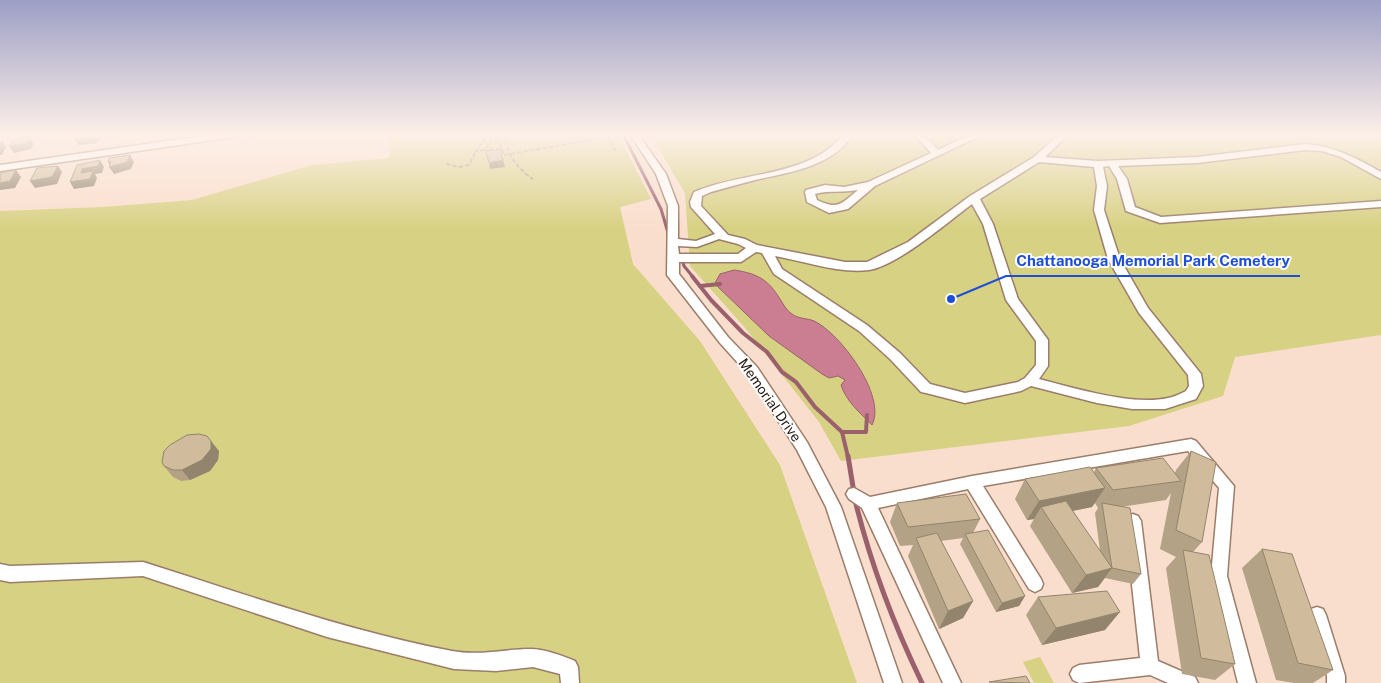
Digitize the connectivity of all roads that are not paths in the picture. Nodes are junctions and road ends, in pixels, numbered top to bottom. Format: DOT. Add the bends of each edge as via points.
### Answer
graph roads {
  1 [pos="14,166"];
  2 [pos="656,166"];
  3 [pos="800,166"];
  4 [pos="909,166"];
  5 [pos="1026,166"];
  6 [pos="1098,166"];
  7 [pos="1113,166"];
  8 [pos="1363,166"];
  9 [pos="0,168"];
  10 [pos="1381,176"];
  11 [pos="871,184"];
  12 [pos="974,198"];
  13 [pos="1381,204"];
  14 [pos="724,237"];
  15 [pos="673,242"];
  16 [pos="760,249"];
  17 [pos="673,258"];
  18 [pos="1030,381"];
  19 [pos="972,482"];
  20 [pos="854,494"];
  21 [pos="868,504"];
  22 [pos="1133,522"];
  23 [pos="0,572"];
  24 [pos="1035,584"];
  25 [pos="1317,615"];
  26 [pos="1150,666"];
  27 [pos="1079,674"];
  28 [pos="570,683"];
  29 [pos="893,683"];
  30 [pos="952,683"];
  31 [pos="1189,683"];
  32 [pos="1248,683"];
  33 [pos="1336,683"];
  1 -- 9 [label="street"];
  2 -- 15 [label="street, Memorial Drive" via="673,206"];
  3 -- 14 [label="street" via="698,194 696,207"];
  4 -- 11 [label="street"];
  5 -- 12 [label="street"];
  6 -- 18 [label="street" via="1102,186 1099,210 1114,259 1143,310 1194,374 1196,386 1191,395 1167,404 1138,404 1076,394"];
  7 -- 13 [label="street" via="1122,179 1130,209 1160,220"];
  8 -- 10 [label="street"];
  11 -- 11 [label="street" via="844,207 829,210 812,202 810,192"];
  12 -- 16 [label="street" via="912,244 869,266 845,266"];
  12 -- 18 [label="street" via="988,224 1012,300 1042,340 1042,366"];
  14 -- 15 [label="street" via="696,244"];
  14 -- 16 [label="street" via="741,240"];
  15 -- 17 [label="street, Memorial Drive"];
  16 -- 17 [label="street" via="741,258"];
  16 -- 18 [label="street" via="778,271 863,328 926,388 965,398 1021,386"];
  17 -- 29 [label="street, Memorial Drive" via="673,274 724,340 752,370 802,446 833,507"];
  19 -- 21 [label="street"];
  19 -- 24 [label="street"];
  19 -- 32 [label="street" via="1191,445 1227,486 1219,576"];
  20 -- 21 [label="street"];
  21 -- 30 [label="street"];
  22 -- 26 [label="street"];
  23 -- 28 [label="street" via="143,569 327,629 454,660 496,662 533,658 569,667"];
  25 -- 33 [label="street"];
  26 -- 27 [label="street"];
  26 -- 31 [label="street"];
}
